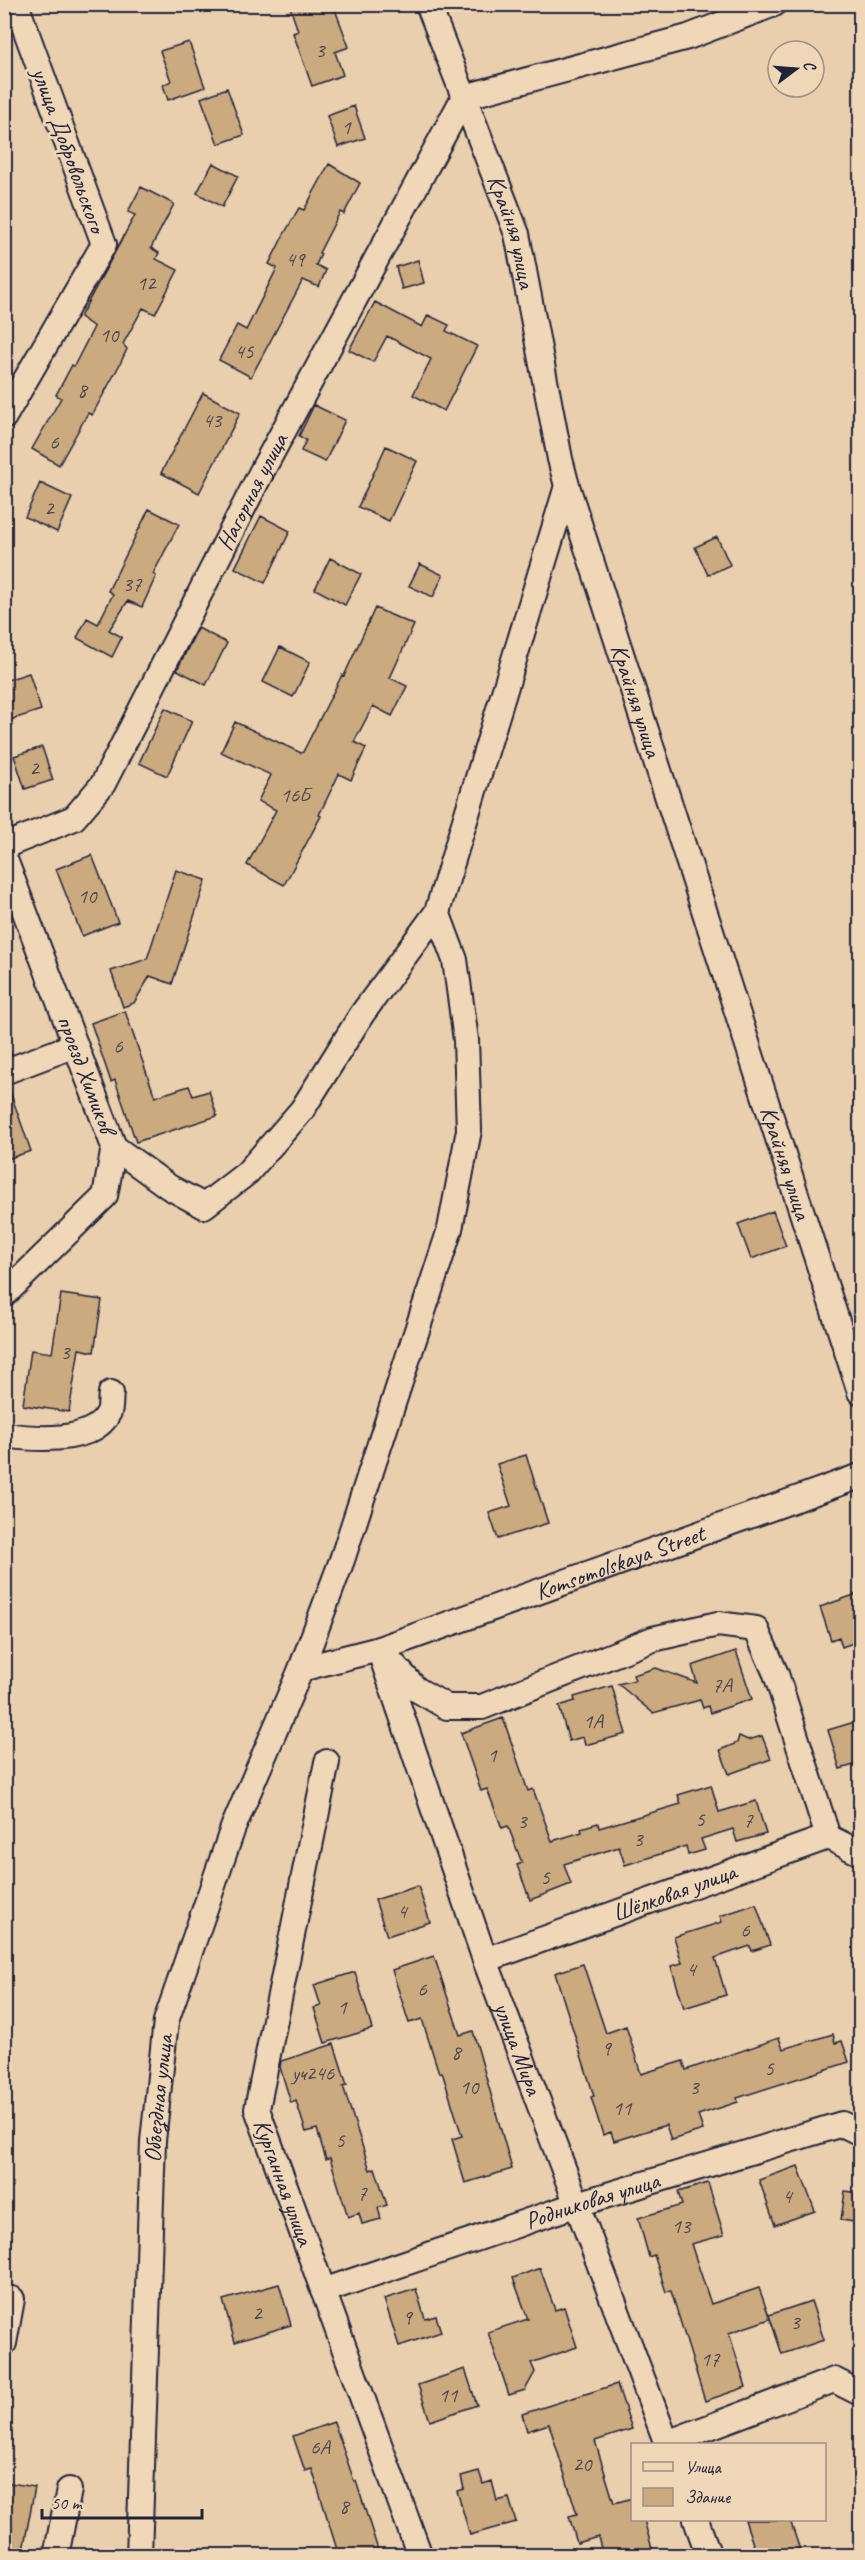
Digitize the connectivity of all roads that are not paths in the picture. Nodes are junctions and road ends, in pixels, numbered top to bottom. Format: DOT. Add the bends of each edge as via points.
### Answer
graph roads {
  1 [pos="16,4"];
  2 [pos="428,4"];
  3 [pos="774,4"];
  4 [pos="464,97"];
  5 [pos="4,417"];
  6 [pos="567,486"];
  7 [pos="4,846"];
  8 [pos="4,857"];
  9 [pos="437,912"];
  10 [pos="75,1045"];
  11 [pos="4,1072"];
  12 [pos="114,1147"];
  13 [pos="4,1295"];
  14 [pos="861,1392"];
  15 [pos="111,1393"];
  16 [pos="4,1435"];
  17 [pos="861,1476"];
  18 [pos="379,1649"];
  19 [pos="301,1669"];
  20 [pos="327,1762"];
  21 [pos="828,1837"];
  22 [pos="861,1852"];
  23 [pos="485,1960"];
  24 [pos="861,2133"];
  25 [pos="578,2204"];
  26 [pos="323,2291"];
  27 [pos="12,2299"];
  28 [pos="4,2343"];
  29 [pos="861,2393"];
  30 [pos="667,2443"];
  31 [pos="670,2443"];
  32 [pos="69,2490"];
  33 [pos="696,2521"];
  34 [pos="56,2556"];
  35 [pos="139,2556"];
  36 [pos="420,2556"];
  37 [pos="710,2556"];
  1 -- 5 [label="street, улица Добровольского" via="104,244"];
  2 -- 4 [label="street, Крайняя улица"];
  3 -- 4 [label="street" via="688,37"];
  4 -- 6 [label="street, Крайняя улица" via="517,234"];
  4 -- 7 [label="street, Нагорная улица" via="263,469 103,784 74,818"];
  6 -- 9 [label="street"];
  6 -- 14 [label="street, Крайняя улица"];
  8 -- 10 [label="street, проезд Химиков"];
  9 -- 12 [label="street" via="362,1014 302,1110 247,1173 204,1206 169,1187"];
  9 -- 19 [label="street, Объездная улица" via="455,960 466,1040 469,1130 450,1229 342,1560"];
  10 -- 11 [label="street"];
  10 -- 12 [label="street, проезд Химиков"];
  12 -- 13 [label="street, проезд Химиков" via="105,1196"];
  15 -- 16 [label="street" via="109,1412 93,1429 40,1439"];
  17 -- 18 [label="street, Komsomolskaya Street"];
  18 -- 19 [label="street, Komsomolskaya Street"];
  18 -- 21 [label="street" via="416,1689 447,1707 482,1707 653,1639 718,1624 756,1629 776,1674"];
  18 -- 23 [label="street, улица Мира"];
  19 -- 35 [label="street, Объездная улица" via="233,1828 166,2021 153,2141"];
  20 -- 26 [label="street, Курганная улица" via="257,2109"];
  21 -- 22 [label="street"];
  21 -- 23 [label="street, Шёлковая улица"];
  23 -- 25 [label="street, улица Мира"];
  24 -- 25 [label="street, Родниковая улица" via="842,2124"];
  25 -- 26 [label="street, Родниковая улица"];
  25 -- 30 [label="street, улица Мира"];
  26 -- 36 [label="street, Курганная улица"];
  27 -- 28 [label="street"];
  29 -- 31 [label="street" via="834,2380"];
  32 -- 34 [label="street"];
  33 -- 37 [label="street"];
}
